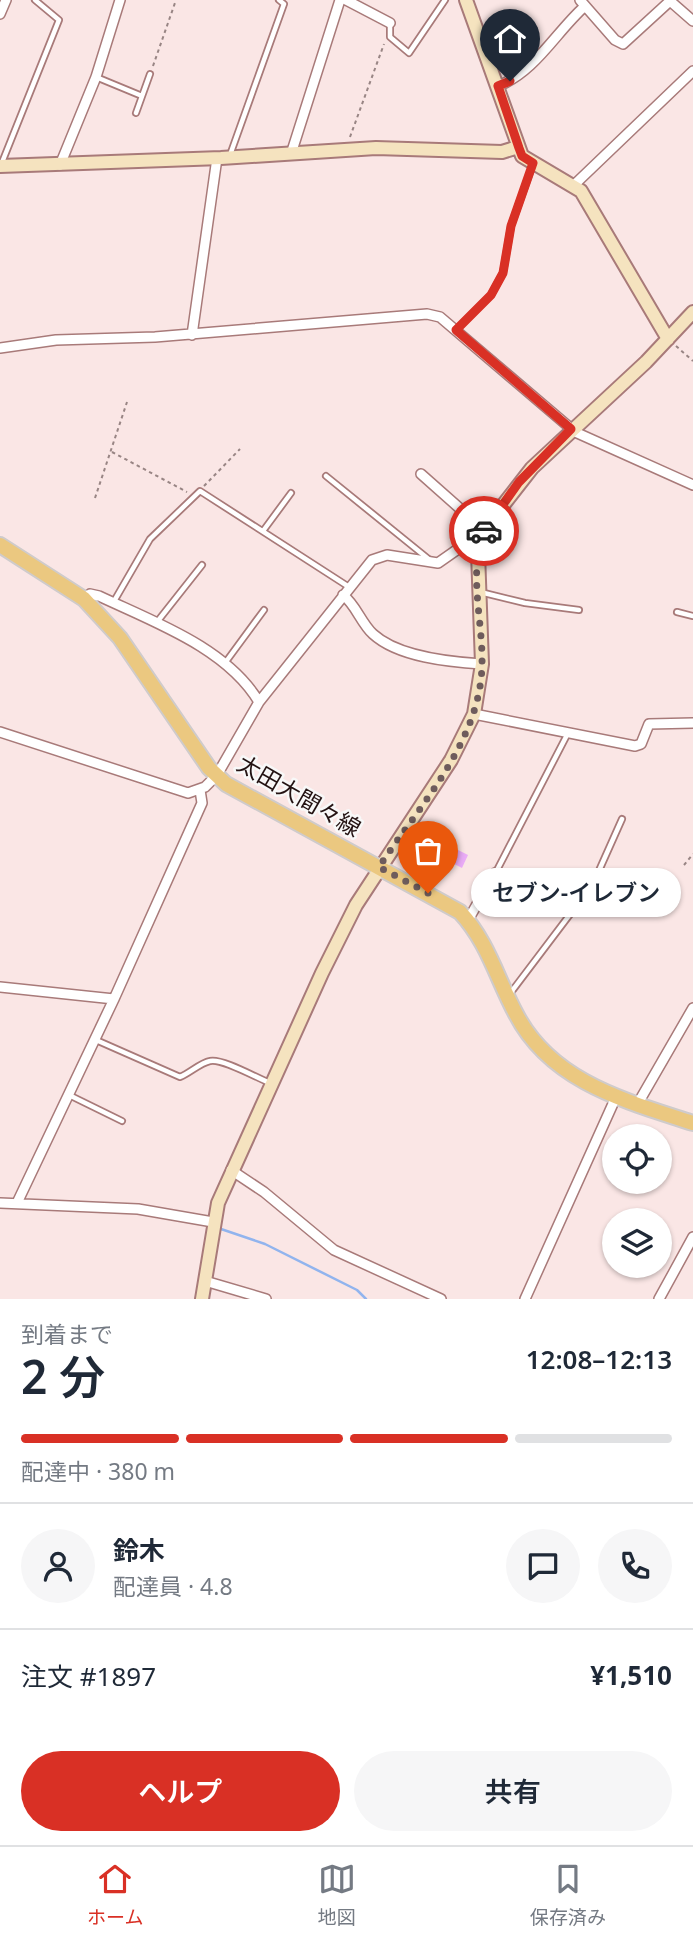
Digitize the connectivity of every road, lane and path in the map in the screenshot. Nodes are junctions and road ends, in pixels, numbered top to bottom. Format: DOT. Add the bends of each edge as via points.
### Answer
graph roads {
  1 [pos="6,0"];
  2 [pos="35,0"];
  3 [pos="120,0"];
  4 [pos="176,0"];
  5 [pos="279,0"];
  6 [pos="340,0"];
  7 [pos="346,0"];
  8 [pos="445,0"];
  9 [pos="466,0"];
  10 [pos="670,0"];
  11 [pos="582,4"];
  12 [pos="0,14"];
  13 [pos="693,21"];
  14 [pos="389,28"];
  15 [pos="693,71"];
  16 [pos="150,74"];
  17 [pos="96,77"];
  18 [pos="498,86"];
  19 [pos="142,96"];
  20 [pos="136,113"];
  21 [pos="519,148"];
  22 [pos="348,149"];
  23 [pos="291,154"];
  24 [pos="224,158"];
  25 [pos="533,163"];
  26 [pos="60,165"];
  27 [pos="0,166"];
  28 [pos="574,185"];
  29 [pos="693,312"];
  30 [pos="456,330"];
  31 [pos="192,335"];
  32 [pos="670,341"];
  33 [pos="0,348"];
  34 [pos="693,360"];
  35 [pos="128,402"];
  36 [pos="571,429"];
  37 [pos="240,449"];
  38 [pos="111,452"];
  39 [pos="421,474"];
  40 [pos="326,476"];
  41 [pos="693,485"];
  42 [pos="200,491"];
  43 [pos="291,493"];
  44 [pos="195,495"];
  45 [pos="95,498"];
  46 [pos="486,527"];
  47 [pos="263,531"];
  48 [pos="480,540"];
  49 [pos="0,545"];
  50 [pos="432,563"];
  51 [pos="202,565"];
  52 [pos="346,591"];
  53 [pos="479,592"];
  54 [pos="84,599"];
  55 [pos="113,603"];
  56 [pos="264,610"];
  57 [pos="579,610"];
  58 [pos="677,612"];
  59 [pos="693,615"];
  60 [pos="157,623"];
  61 [pos="224,664"];
  62 [pos="482,664"];
  63 [pos="259,702"];
  64 [pos="474,714"];
  65 [pos="693,723"];
  66 [pos="0,732"];
  67 [pos="567,735"];
  68 [pos="216,775"];
  69 [pos="200,790"];
  70 [pos="622,819"];
  71 [pos="693,854"];
  72 [pos="684,865"];
  73 [pos="379,867"];
  74 [pos="495,873"];
  75 [pos="468,920"];
  76 [pos="0,987"];
  77 [pos="509,996"];
  78 [pos="114,999"];
  79 [pos="693,1008"];
  80 [pos="95,1039"];
  81 [pos="271,1084"];
  82 [pos="68,1095"];
  83 [pos="616,1097"];
  84 [pos="637,1105"];
  85 [pos="122,1121"];
  86 [pos="693,1123"];
  87 [pos="231,1170"];
  88 [pos="0,1203"];
  89 [pos="17,1203"];
  90 [pos="213,1222"];
  91 [pos="693,1237"];
  92 [pos="689,1254"];
  93 [pos="205,1281"];
  94 [pos="202,1299"];
  95 [pos="266,1299"];
  96 [pos="442,1299"];
  97 [pos="525,1299"];
  98 [pos="659,1299"];
  1 -- 12 [label="street"];
  2 -- 27 [label="lane" via="58,20"];
  3 -- 17 [label="street"];
  4 -- 16 [label="path"];
  5 -- 24 [label="lane" via="284,4"];
  6 -- 23 [label="street"];
  7 -- 14 [label="street"];
  8 -- 14 [label="lane" via="409,53"];
  9 -- 18 [label="street"];
  10 -- 11 [label="street" via="623,44"];
  10 -- 13 [label="street"];
  11 -- 18 [label="street" via="552,45"];
  14 -- 22 [label="path"];
  15 -- 28 [label="street"];
  16 -- 19 [label="lane"];
  17 -- 19 [label="lane"];
  17 -- 26 [label="street"];
  18 -- 21 [label="street"];
  19 -- 20 [label="lane"];
  21 -- 22 [label="street" via="502,152"];
  21 -- 25 [label="street"];
  22 -- 23 [label="street"];
  23 -- 24 [label="street"];
  24 -- 26 [label="street"];
  24 -- 31 [label="street"];
  25 -- 28 [label="street"];
  25 -- 30 [label="lane" via="511,226 503,273 491,295"];
  26 -- 27 [label="street"];
  28 -- 32 [label="street"];
  29 -- 32 [label="street"];
  30 -- 31 [label="street" via="440,317 427,314"];
  30 -- 36 [label="street"];
  31 -- 33 [label="street" via="56,340"];
  32 -- 34 [label="path"];
  32 -- 36 [label="street"];
  35 -- 38 [label="path"];
  36 -- 41 [label="street"];
  36 -- 46 [label="street" via="519,482"];
  37 -- 42 [label="path"];
  38 -- 44 [label="path"];
  38 -- 45 [label="path"];
  39 -- 46 [label="street"];
  40 -- 50 [label="lane"];
  42 -- 44 [label="lane"];
  42 -- 47 [label="lane"];
  43 -- 47 [label="lane"];
  44 -- 55 [label="lane" via="149,539"];
  46 -- 48 [label="street"];
  47 -- 52 [label="lane"];
  48 -- 50 [label="street" via="468,542 443,562"];
  48 -- 53 [label="street"];
  49 -- 54 [label="main road, 太田大間々線"];
  50 -- 52 [label="street" via="376,557"];
  51 -- 60 [label="lane"];
  52 -- 62 [label="street" via="371,632 388,644"];
  52 -- 63 [label="street"];
  53 -- 57 [label="lane"];
  53 -- 62 [label="street"];
  54 -- 55 [label="street" via="94,595"];
  54 -- 68 [label="main road, 太田大間々線" via="120,638"];
  55 -- 60 [label="street"];
  56 -- 61 [label="lane"];
  58 -- 59 [label="lane"];
  60 -- 61 [label="street"];
  61 -- 63 [label="street"];
  62 -- 64 [label="street"];
  63 -- 68 [label="street"];
  64 -- 67 [label="street"];
  64 -- 73 [label="street" via="458,748"];
  65 -- 67 [label="street" via="649,724 641,744 635,746"];
  66 -- 69 [label="street" via="188,793"];
  67 -- 74 [label="lane"];
  68 -- 69 [label="street"];
  68 -- 73 [label="main road, 太田大間々線" via="237,792"];
  69 -- 78 [label="street" via="202,803"];
  70 -- 77 [label="lane" via="593,884"];
  71 -- 72 [label="path"];
  73 -- 75 [label="main road, 太田大間々線" via="453,906"];
  73 -- 81 [label="street" via="348,920"];
  74 -- 75 [label="street"];
  75 -- 77 [label="main road, 太田大間々線"];
  76 -- 78 [label="street"];
  77 -- 83 [label="main road, 太田大間々線" via="523,1027 546,1055 562,1069"];
  78 -- 80 [label="street"];
  79 -- 84 [label="street"];
  80 -- 81 [label="lane" via="180,1077 209,1061 219,1061"];
  80 -- 82 [label="street"];
  81 -- 87 [label="street"];
  82 -- 85 [label="lane"];
  82 -- 89 [label="street"];
  83 -- 84 [label="main road, 太田大間々線"];
  83 -- 97 [label="street"];
  84 -- 86 [label="main road, 太田大間々線"];
  87 -- 90 [label="street"];
  87 -- 96 [label="street" via="282,1205 334,1250"];
  88 -- 89 [label="street"];
  89 -- 90 [label="street" via="138,1209"];
  90 -- 93 [label="street"];
  91 -- 92 [label="street"];
  92 -- 98 [label="street"];
  93 -- 94 [label="street"];
  93 -- 95 [label="street"];
}
